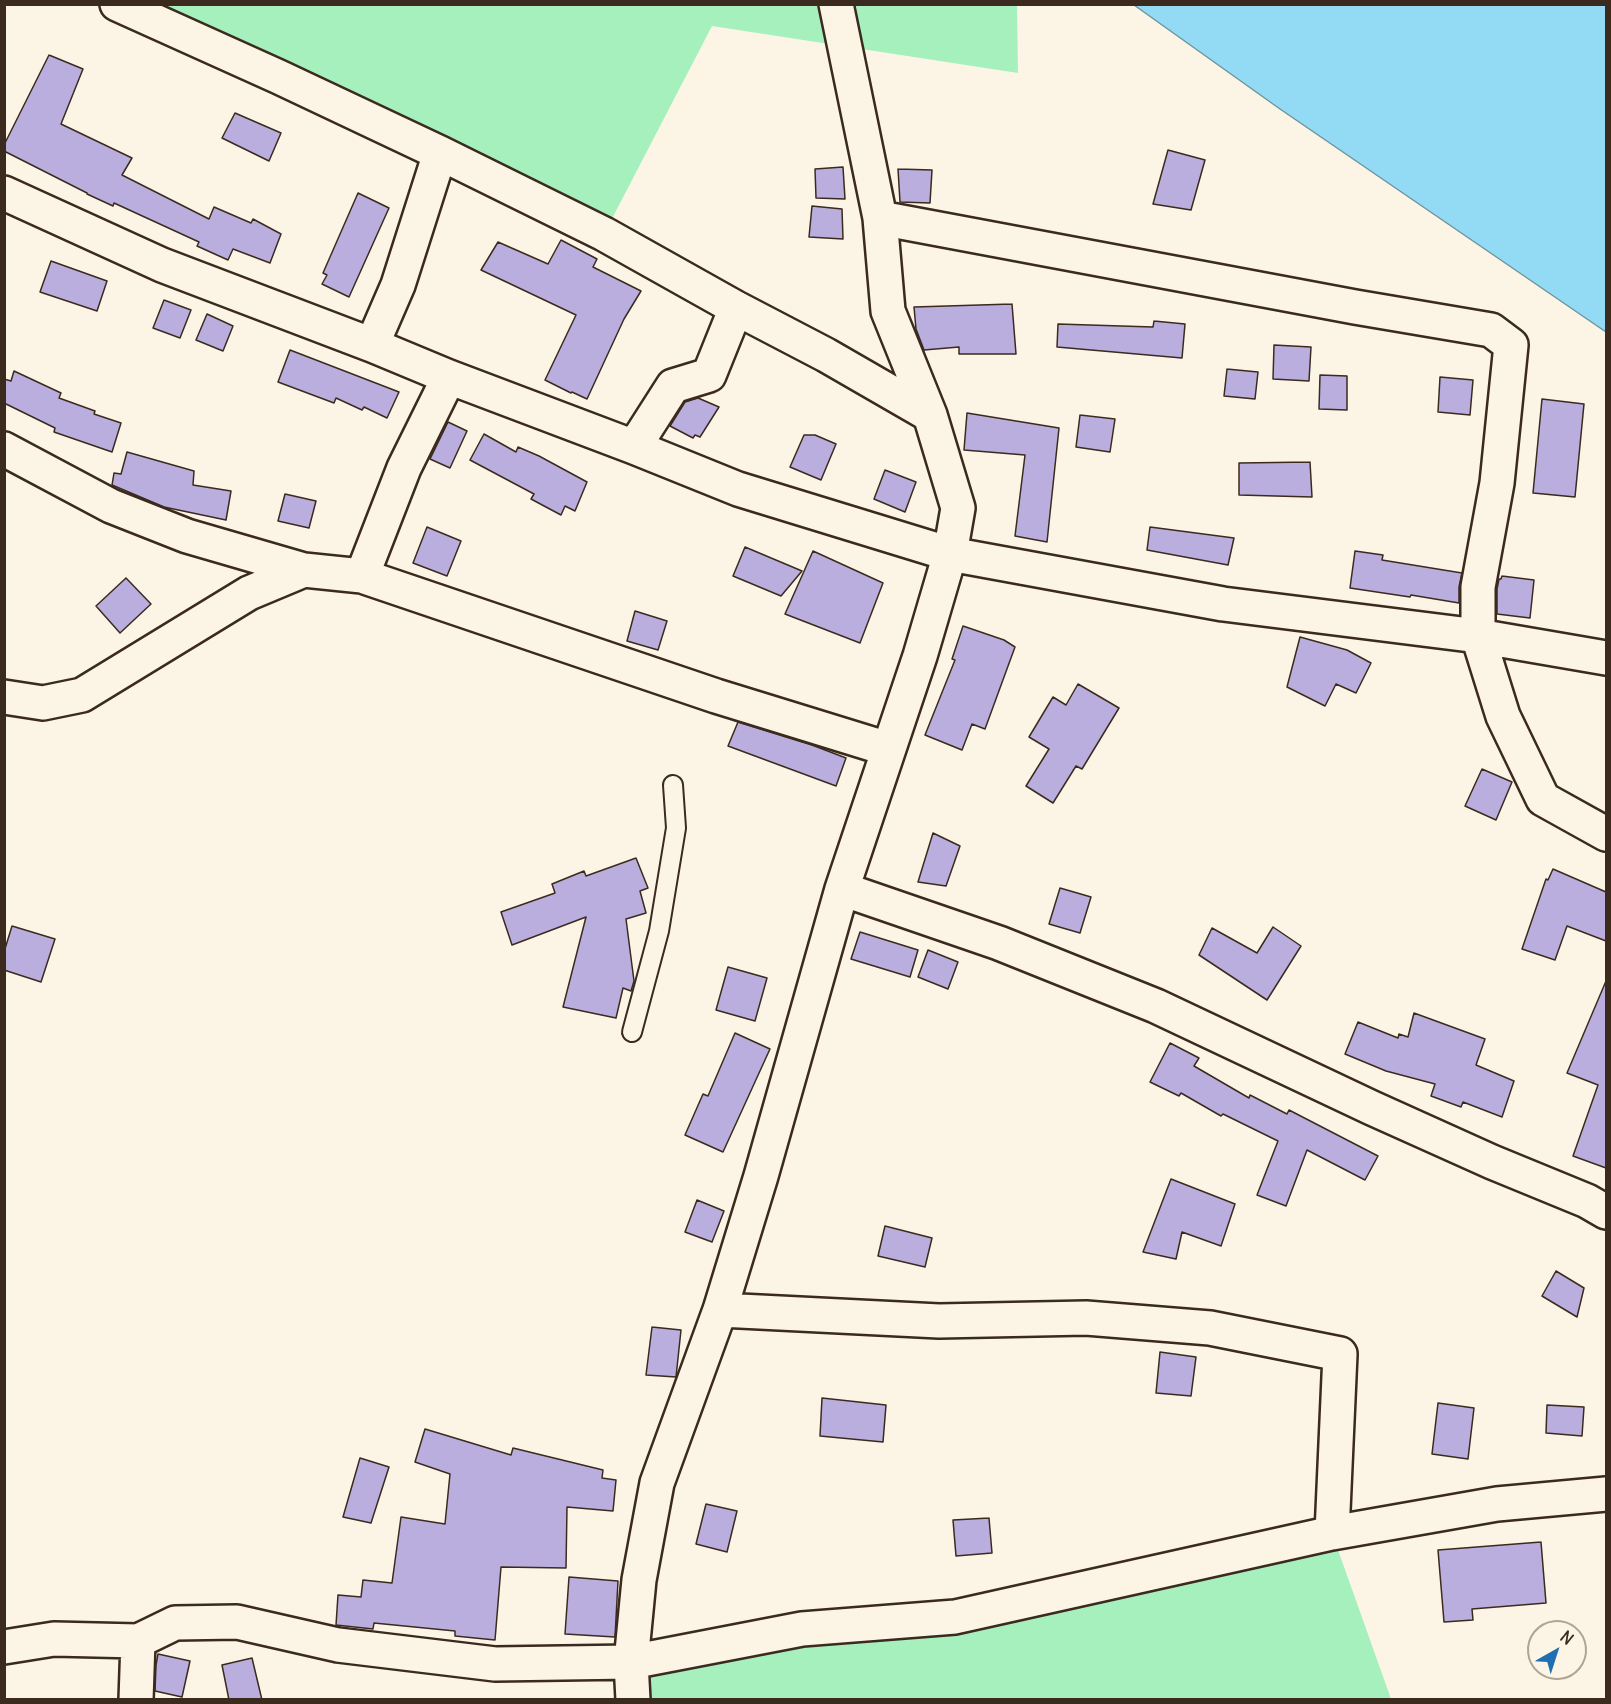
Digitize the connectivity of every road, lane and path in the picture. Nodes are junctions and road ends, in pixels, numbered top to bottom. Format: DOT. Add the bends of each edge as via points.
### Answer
graph roads {
  1 [pos="117,4"];
  2 [pos="836,4"];
  3 [pos="440,153"];
  4 [pos="4,193"];
  5 [pos="880,218"];
  6 [pos="736,308"];
  7 [pos="372,345"];
  8 [pos="449,377"];
  9 [pos="930,415"];
  10 [pos="634,447"];
  11 [pos="4,449"];
  12 [pos="950,554"];
  13 [pos="304,570"];
  14 [pos="362,576"];
  15 [pos="1478,636"];
  16 [pos="1606,658"];
  17 [pos="4,697"];
  18 [pos="888,748"];
  19 [pos="673,784"];
  20 [pos="1606,834"];
  21 [pos="842,889"];
  22 [pos="632,1032"];
  23 [pos="1606,1212"];
  24 [pos="720,1310"];
  25 [pos="1606,1494"];
  26 [pos="1332,1533"];
  27 [pos="138,1641"];
  28 [pos="4,1647"];
  29 [pos="632,1662"];
  30 [pos="136,1700"];
  31 [pos="633,1700"];
  1 -- 3 [label="street"];
  2 -- 5 [label="street"];
  3 -- 6 [label="street" via="604,234"];
  3 -- 7 [label="street" via="398,285"];
  4 -- 7 [label="street" via="162,265"];
  5 -- 9 [label="street" via="888,311"];
  5 -- 15 [label="street" via="1491,330 1511,345 1497,483 1478,587"];
  6 -- 9 [label="street"];
  6 -- 10 [label="street" via="709,375 673,386"];
  7 -- 8 [label="street"];
  8 -- 10 [label="street"];
  8 -- 14 [label="street" via="404,468"];
  9 -- 12 [label="street" via="958,508"];
  10 -- 12 [label="street" via="738,489"];
  11 -- 13 [label="street" via="111,506 187,536"];
  12 -- 15 [label="street" via="1223,604"];
  12 -- 18 [label="street"];
  13 -- 14 [label="street"];
  13 -- 17 [label="street" via="249,592 82,695 43,703"];
  14 -- 18 [label="street" via="716,696"];
  15 -- 16 [label="street"];
  15 -- 20 [label="street" via="1503,716 1543,799"];
  18 -- 21 [label="street"];
  19 -- 22 [label="lane" via="676,828 661,920"];
  21 -- 23 [label="street" via="999,943 1156,1006"];
  21 -- 24 [label="street"];
  24 -- 26 [label="street" via="939,1321 1086,1318 1210,1328 1340,1354"];
  24 -- 29 [label="street" via="657,1483 639,1580"];
  25 -- 26 [label="street" via="1497,1504"];
  26 -- 29 [label="street" via="955,1617 802,1629"];
  27 -- 28 [label="street" via="54,1639"];
  27 -- 29 [label="street" via="175,1623 237,1622 338,1645 495,1664"];
  27 -- 30 [label="street"];
  29 -- 31 [label="street"];
}
